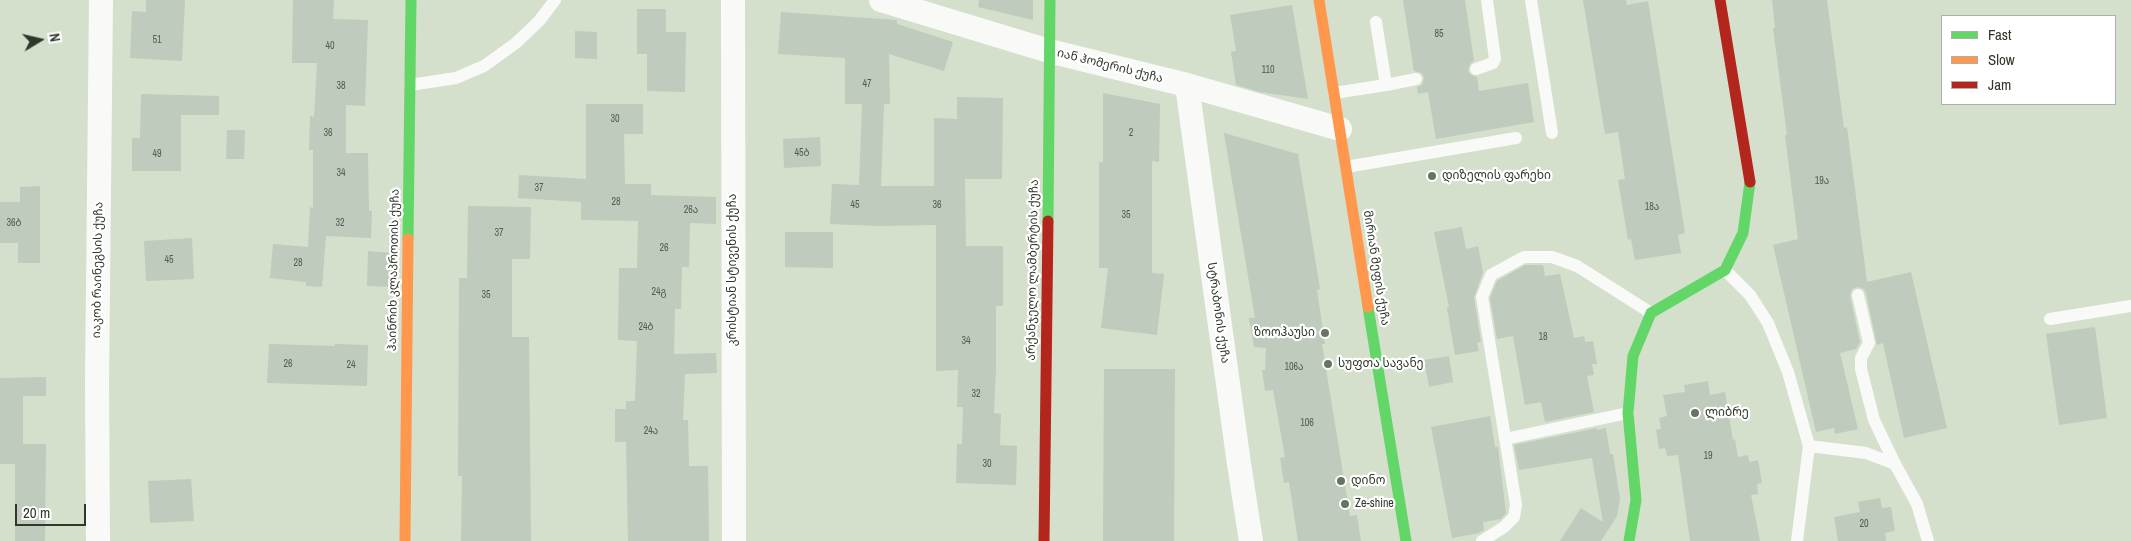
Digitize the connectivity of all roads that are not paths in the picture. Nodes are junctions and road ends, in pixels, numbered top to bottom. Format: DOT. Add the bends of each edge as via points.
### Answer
graph roads {
  1 [pos="101,0"];
  2 [pos="411,0"];
  3 [pos="555,0"];
  4 [pos="733,0"];
  5 [pos="881,0"];
  6 [pos="1050,0"];
  7 [pos="1319,0"];
  8 [pos="1487,0"];
  9 [pos="1531,0"];
  10 [pos="1720,0"];
  11 [pos="1376,22"];
  12 [pos="1049,51"];
  13 [pos="1476,68"];
  14 [pos="1416,79"];
  15 [pos="1386,84"];
  16 [pos="410,85"];
  17 [pos="1187,85"];
  18 [pos="1334,93"];
  19 [pos="1340,129"];
  20 [pos="1552,134"];
  21 [pos="1516,138"];
  22 [pos="1346,167"];
  23 [pos="1725,270"];
  24 [pos="1858,295"];
  25 [pos="2131,306"];
  26 [pos="1651,314"];
  27 [pos="2050,319"];
  28 [pos="1628,413"];
  29 [pos="1505,439"];
  30 [pos="1809,446"];
  31 [pos="1895,464"];
  32 [pos="98,541"];
  33 [pos="404,541"];
  34 [pos="734,541"];
  35 [pos="1044,541"];
  36 [pos="1251,541"];
  37 [pos="1406,541"];
  38 [pos="1482,541"];
  39 [pos="1629,541"];
  40 [pos="1798,541"];
  41 [pos="1928,541"];
  1 -- 32 [label="street, იაკობ რაინეგსის ქუჩა" via="96,383"];
  2 -- 16 [label="street, ჰაინრიხ კლაპროთის ქუჩა"];
  3 -- 16 [label="lane" via="516,43 484,66 456,78"];
  4 -- 34 [label="street, კრისტიან სტივენის ქუჩა"];
  5 -- 12 [label="street, იან ჰომერის ქუჩა"];
  6 -- 12 [label="street, არქანჯელო ლამბერტის ქუჩა"];
  7 -- 18 [label="street, მირიან მეფის ქუჩა"];
  8 -- 13 [label="lane" via="1495,59 1493,63"];
  9 -- 20 [label="lane"];
  10 -- 23 [label="street" via="1750,184 1742,233"];
  11 -- 15 [label="lane"];
  12 -- 17 [label="street, იან ჰომერის ქუჩა"];
  12 -- 35 [label="street, არქანჯელო ლამბერტის ქუჩა"];
  14 -- 15 [label="lane"];
  15 -- 18 [label="lane"];
  16 -- 33 [label="street, ჰაინრიხ კლაპროთის ქუჩა"];
  17 -- 19 [label="street, იან ჰომერის ქუჩა"];
  17 -- 36 [label="street, სტრაბონის ქუჩა"];
  18 -- 19 [label="street, მირიან მეფის ქუჩა"];
  19 -- 22 [label="street, მირიან მეფის ქუჩა"];
  21 -- 22 [label="lane"];
  22 -- 37 [label="street, მირიან მეფის ქუჩა"];
  23 -- 26 [label="street"];
  23 -- 30 [label="lane" via="1750,295 1768,323 1788,372"];
  24 -- 31 [label="lane" via="1869,343 1861,358 1861,369 1874,420"];
  25 -- 27 [label="lane"];
  26 -- 28 [label="street" via="1633,356"];
  26 -- 29 [label="lane" via="1577,266 1552,257 1524,258 1491,275 1482,297"];
  28 -- 29 [label="lane"];
  28 -- 39 [label="street" via="1636,500"];
  29 -- 38 [label="lane" via="1516,505 1514,517"];
  30 -- 31 [label="lane" via="1866,452"];
  30 -- 40 [label="lane"];
  31 -- 41 [label="lane" via="1917,504"];
}
